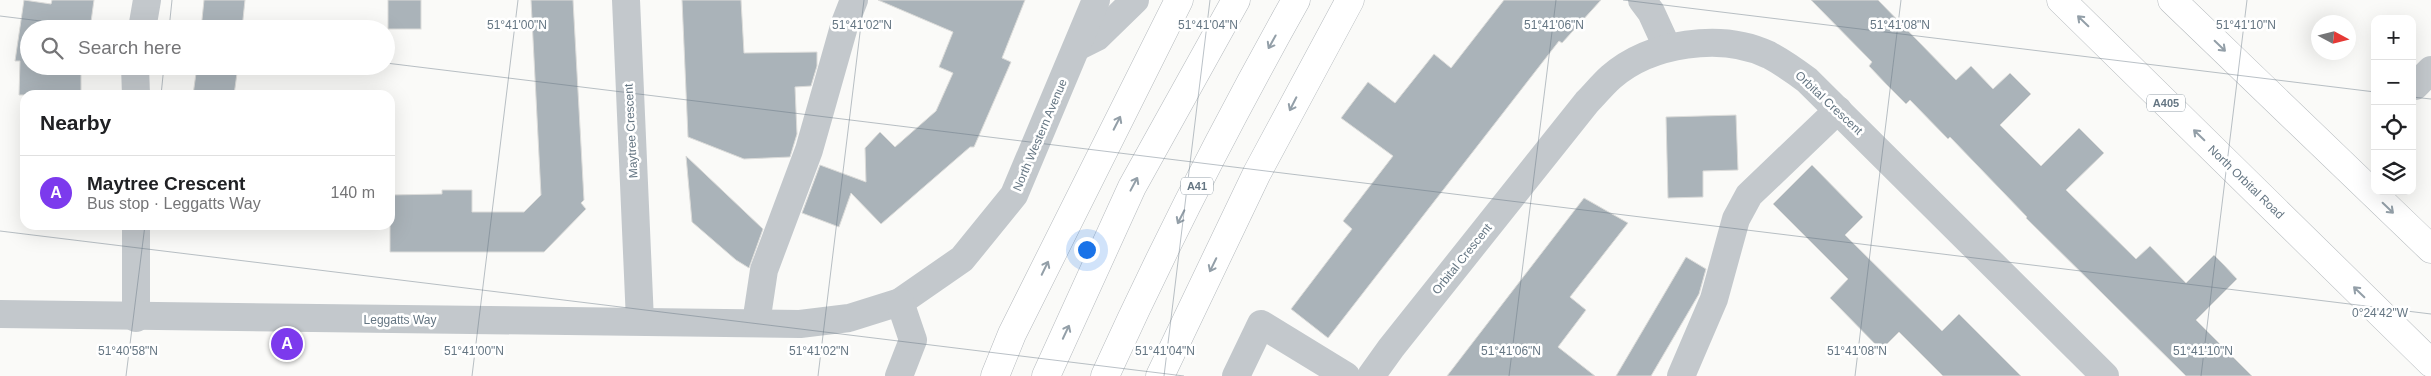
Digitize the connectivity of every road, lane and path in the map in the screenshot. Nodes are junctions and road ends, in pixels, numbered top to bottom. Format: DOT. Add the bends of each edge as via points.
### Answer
graph roads {
  1 [pos="147,0"];
  2 [pos="626,0"];
  3 [pos="854,0"];
  4 [pos="1096,0"];
  5 [pos="1136,0"];
  6 [pos="1179,0"];
  7 [pos="1236,0"];
  8 [pos="1296,0"];
  9 [pos="1350,0"];
  10 [pos="1642,0"];
  11 [pos="2061,0"];
  12 [pos="2172,0"];
  13 [pos="144,20"];
  14 [pos="1077,47"];
  15 [pos="1668,47"];
  16 [pos="136,75"];
  17 [pos="136,90"];
  18 [pos="1838,110"];
  19 [pos="136,230"];
  20 [pos="2431,249"];
  21 [pos="900,302"];
  22 [pos="0,314"];
  23 [pos="136,318"];
  24 [pos="640,321"];
  25 [pos="756,323"];
  26 [pos="800,324"];
  27 [pos="2431,363"];
  28 [pos="1380,373"];
  29 [pos="899,376"];
  30 [pos="995,376"];
  31 [pos="1046,376"];
  32 [pos="1105,376"];
  33 [pos="1160,376"];
  34 [pos="1236,376"];
  35 [pos="1346,376"];
  36 [pos="1681,376"];
  37 [pos="2105,376"];
  1 -- 13 [label="street"];
  2 -- 24 [label="street, Maytree Crescent"];
  3 -- 25 [label="street" via="809,150 764,270"];
  4 -- 14 [label="street, North Western Avenue"];
  5 -- 14 [label="street" via="1097,37"];
  30 -- 6 [label="highway, one-way" via="1012,334"];
  31 -- 7 [label="highway, one-way" via="1132,187"];
  8 -- 32 [label="highway, A41, one-way" via="1151,275"];
  9 -- 33 [label="highway, one-way" via="1257,173"];
  10 -- 15 [label="street"];
  27 -- 11 [label="highway, North Orbital Road / A405, one-way"];
  12 -- 20 [label="highway, one-way"];
  14 -- 21 [label="street, North Western Avenue" via="1014,195 962,259"];
  15 -- 18 [label="street, Orbital Crescent" via="1707,43 1767,54 1807,80"];
  15 -- 28 [label="street, Orbital Crescent" via="1651,53 1611,77 1587,102"];
  16 -- 17 [label="street"];
  18 -- 36 [label="street" via="1749,195 1736,219 1714,299"];
  18 -- 37 [label="street, Orbital Crescent"];
  19 -- 23 [label="street"];
  21 -- 26 [label="street, North Western Avenue" via="849,318"];
  21 -- 29 [label="street" via="913,340"];
  22 -- 23 [label="street, Leggatts Way"];
  23 -- 24 [label="street, Leggatts Way"];
  24 -- 25 [label="street, Leggatts Way"];
  25 -- 26 [label="street, Leggatts Way"];
  34 -- 35 [label="street" via="1261,324"];
}
